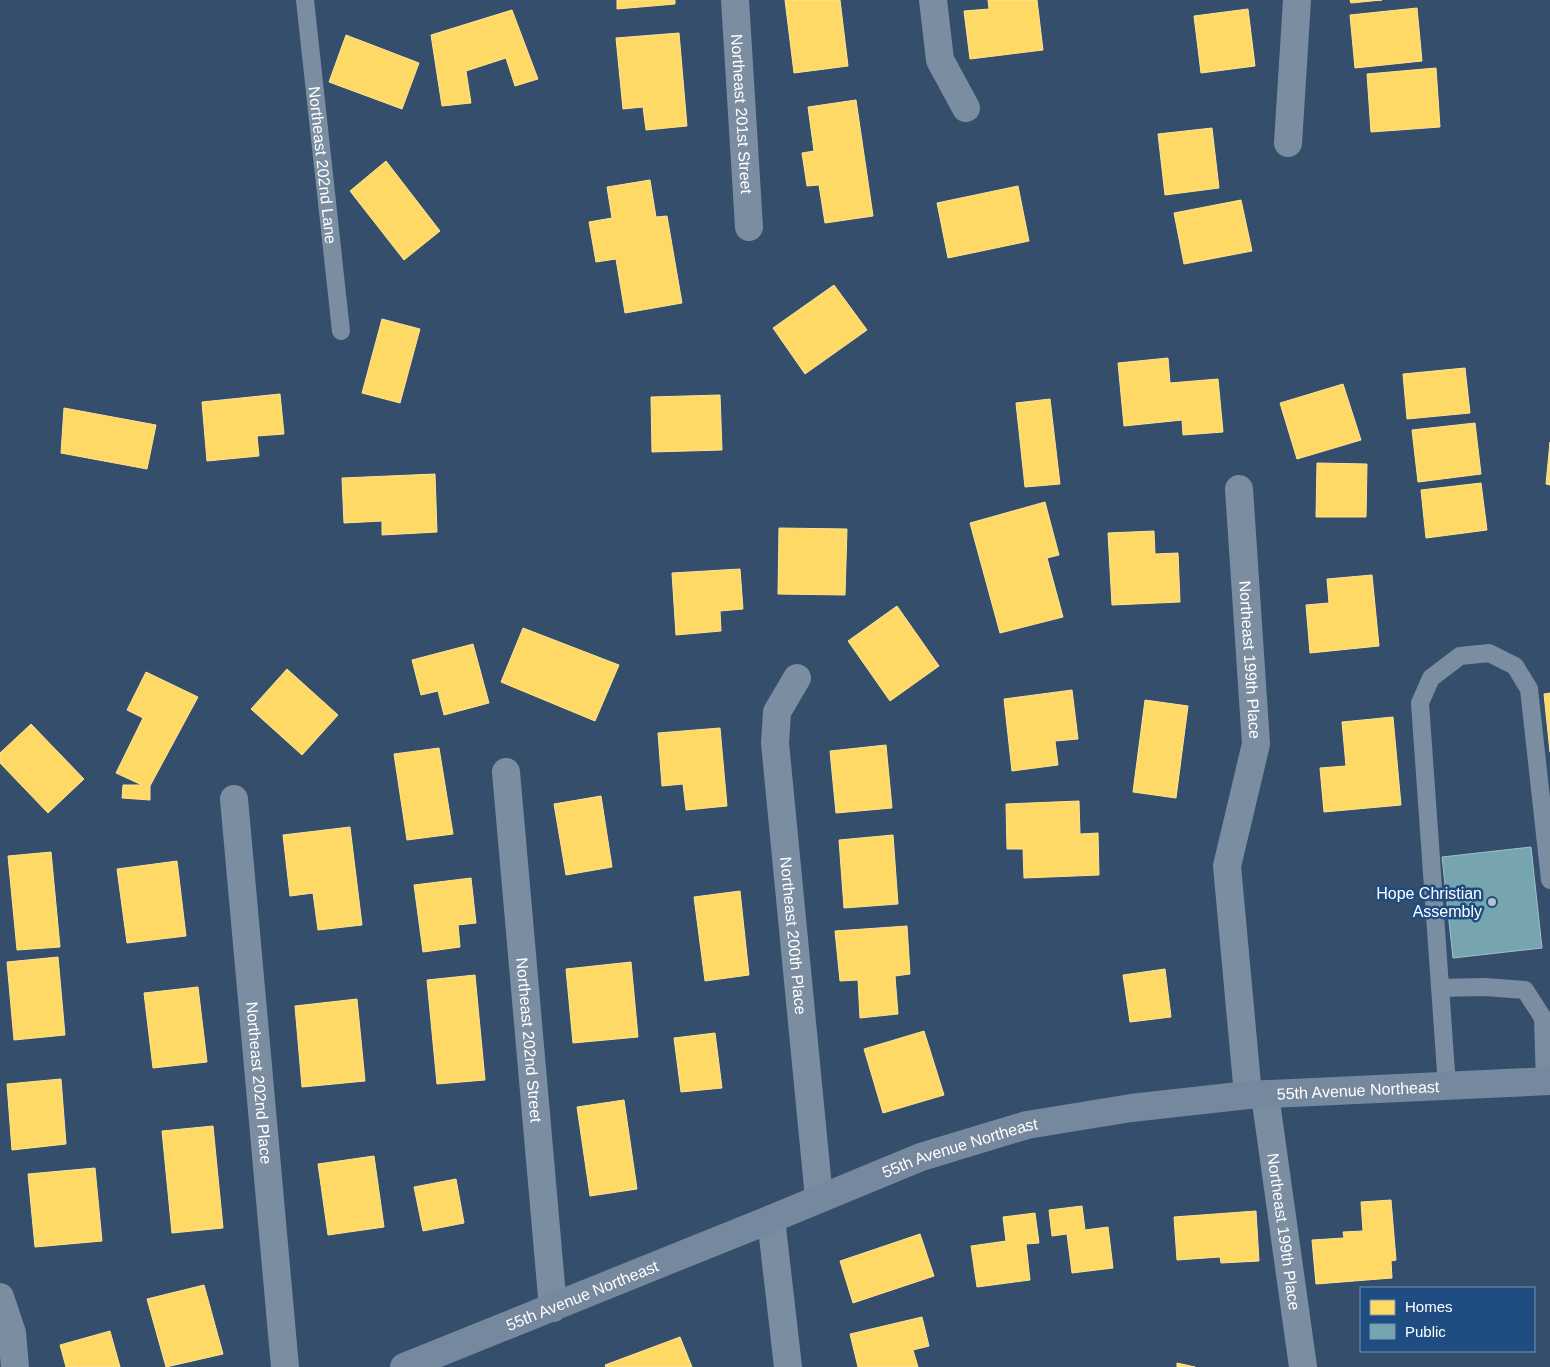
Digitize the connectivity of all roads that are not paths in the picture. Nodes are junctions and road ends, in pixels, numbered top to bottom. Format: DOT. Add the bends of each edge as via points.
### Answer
graph roads {
  1 [pos="305,0"];
  2 [pos="735,0"];
  3 [pos="933,0"];
  4 [pos="1297,0"];
  5 [pos="966,108"];
  6 [pos="1288,143"];
  7 [pos="749,227"];
  8 [pos="341,331"];
  9 [pos="1238,489"];
  10 [pos="797,678"];
  11 [pos="506,772"];
  12 [pos="234,798"];
  13 [pos="1550,880"];
  14 [pos="1440,988"];
  15 [pos="1547,1082"];
  16 [pos="1447,1086"];
  17 [pos="1256,1095"];
  18 [pos="819,1198"];
  19 [pos="772,1219"];
  20 [pos="0,1297"];
  21 [pos="553,1308"];
  22 [pos="15,1367"];
  23 [pos="285,1367"];
  24 [pos="404,1367"];
  25 [pos="788,1367"];
  26 [pos="1303,1367"];
  1 -- 8 [label="lane, Northeast 202nd Lane"];
  2 -- 7 [label="street, Northeast 201st Street"];
  3 -- 5 [label="street" via="940,60"];
  4 -- 6 [label="street"];
  9 -- 17 [label="street, Northeast 199th Place" via="1256,744 1228,866"];
  10 -- 18 [label="street, Northeast 200th Place" via="778,712 775,743"];
  11 -- 21 [label="street, Northeast 202nd Street"];
  12 -- 23 [label="street, Northeast 202nd Place"];
  13 -- 14 [label="lane" via="1529,689 1515,666 1489,653 1460,656 1431,678 1420,703"];
  14 -- 15 [label="lane" via="1525,990 1544,1018"];
  14 -- 16 [label="lane"];
  15 -- 16 [label="main road, 55th Avenue Northeast"];
  16 -- 17 [label="main road, 55th Avenue Northeast"];
  17 -- 18 [label="main road, 55th Avenue Northeast" via="1131,1108 1027,1126 921,1157"];
  17 -- 26 [label="street, Northeast 199th Place"];
  18 -- 19 [label="main road, 55th Avenue Northeast"];
  19 -- 21 [label="main road, 55th Avenue Northeast"];
  19 -- 25 [label="street"];
  20 -- 22 [label="street" via="12,1333"];
  21 -- 24 [label="main road, 55th Avenue Northeast"];
}
